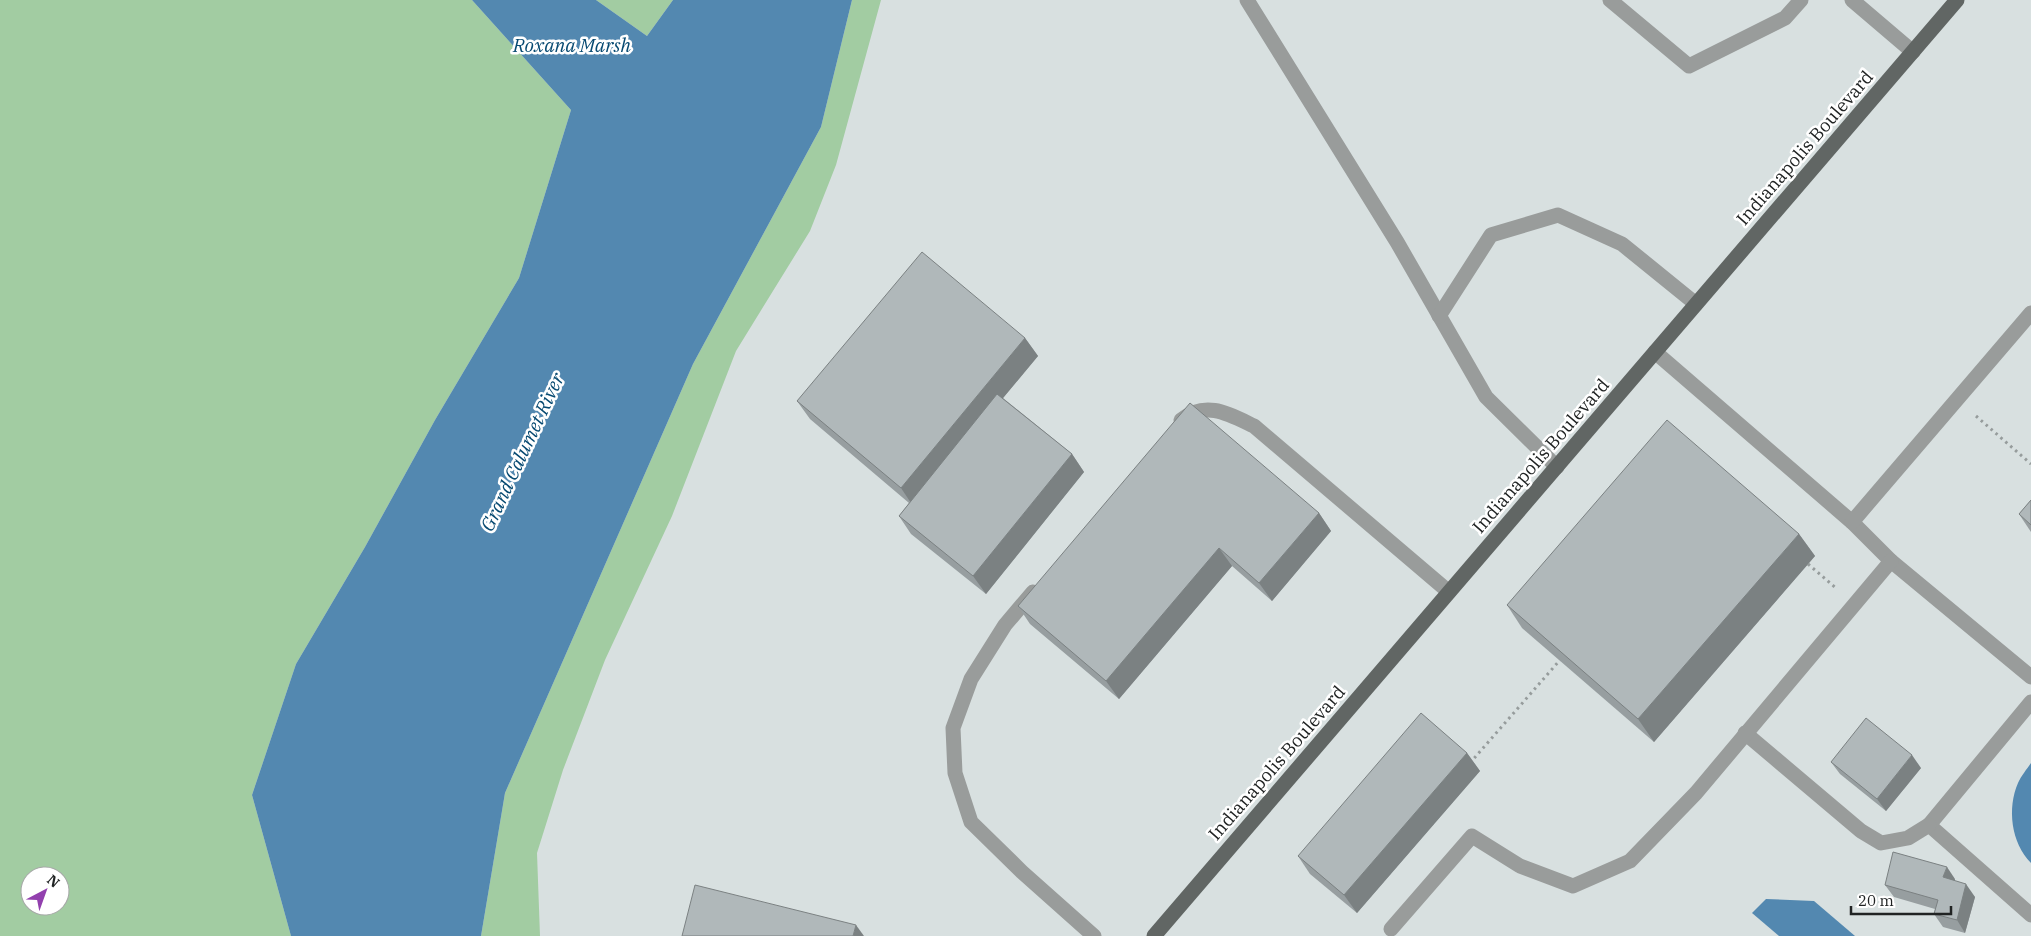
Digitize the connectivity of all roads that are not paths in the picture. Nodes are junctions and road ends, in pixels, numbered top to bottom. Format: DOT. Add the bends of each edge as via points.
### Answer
graph roads {
  1 [pos="1247,0"];
  2 [pos="1610,0"];
  3 [pos="1801,0"];
  4 [pos="1852,0"];
  5 [pos="1957,0"];
  6 [pos="1913,52"];
  7 [pos="1696,304"];
  8 [pos="2031,313"];
  9 [pos="1439,316"];
  10 [pos="1655,352"];
  11 [pos="1172,428"];
  12 [pos="1557,467"];
  13 [pos="1852,522"];
  14 [pos="1891,561"];
  15 [pos="1042,582"];
  16 [pos="1449,592"];
  17 [pos="2031,677"];
  18 [pos="2031,702"];
  19 [pos="1745,733"];
  20 [pos="1929,825"];
  21 [pos="2031,915"];
  22 [pos="1391,929"];
  23 [pos="1094,936"];
  24 [pos="1154,936"];
  1 -- 9 [label="lane" via="1397,242"];
  2 -- 3 [label="lane" via="1689,66 1785,18"];
  4 -- 6 [label="lane"];
  5 -- 6 [label="main road, Indianapolis Boulevard"];
  6 -- 7 [label="main road, Indianapolis Boulevard"];
  7 -- 9 [label="lane" via="1622,244 1558,215 1491,235"];
  7 -- 10 [label="main road, Indianapolis Boulevard"];
  8 -- 13 [label="lane"];
  9 -- 12 [label="lane" via="1486,396"];
  10 -- 12 [label="main road, Indianapolis Boulevard"];
  10 -- 13 [label="lane"];
  11 -- 16 [label="lane" via="1190,413 1211,409 1254,426"];
  12 -- 16 [label="main road, Indianapolis Boulevard"];
  13 -- 14 [label="lane"];
  14 -- 17 [label="lane"];
  14 -- 19 [label="lane"];
  15 -- 23 [label="lane" via="1005,625 970,678 953,728 955,773 971,822"];
  16 -- 24 [label="main road, Indianapolis Boulevard"];
  18 -- 20 [label="lane"];
  19 -- 20 [label="lane" via="1862,832 1881,843 1908,838"];
  19 -- 22 [label="lane" via="1696,792 1630,861 1573,886 1520,866 1472,836"];
  20 -- 21 [label="lane"];
}
